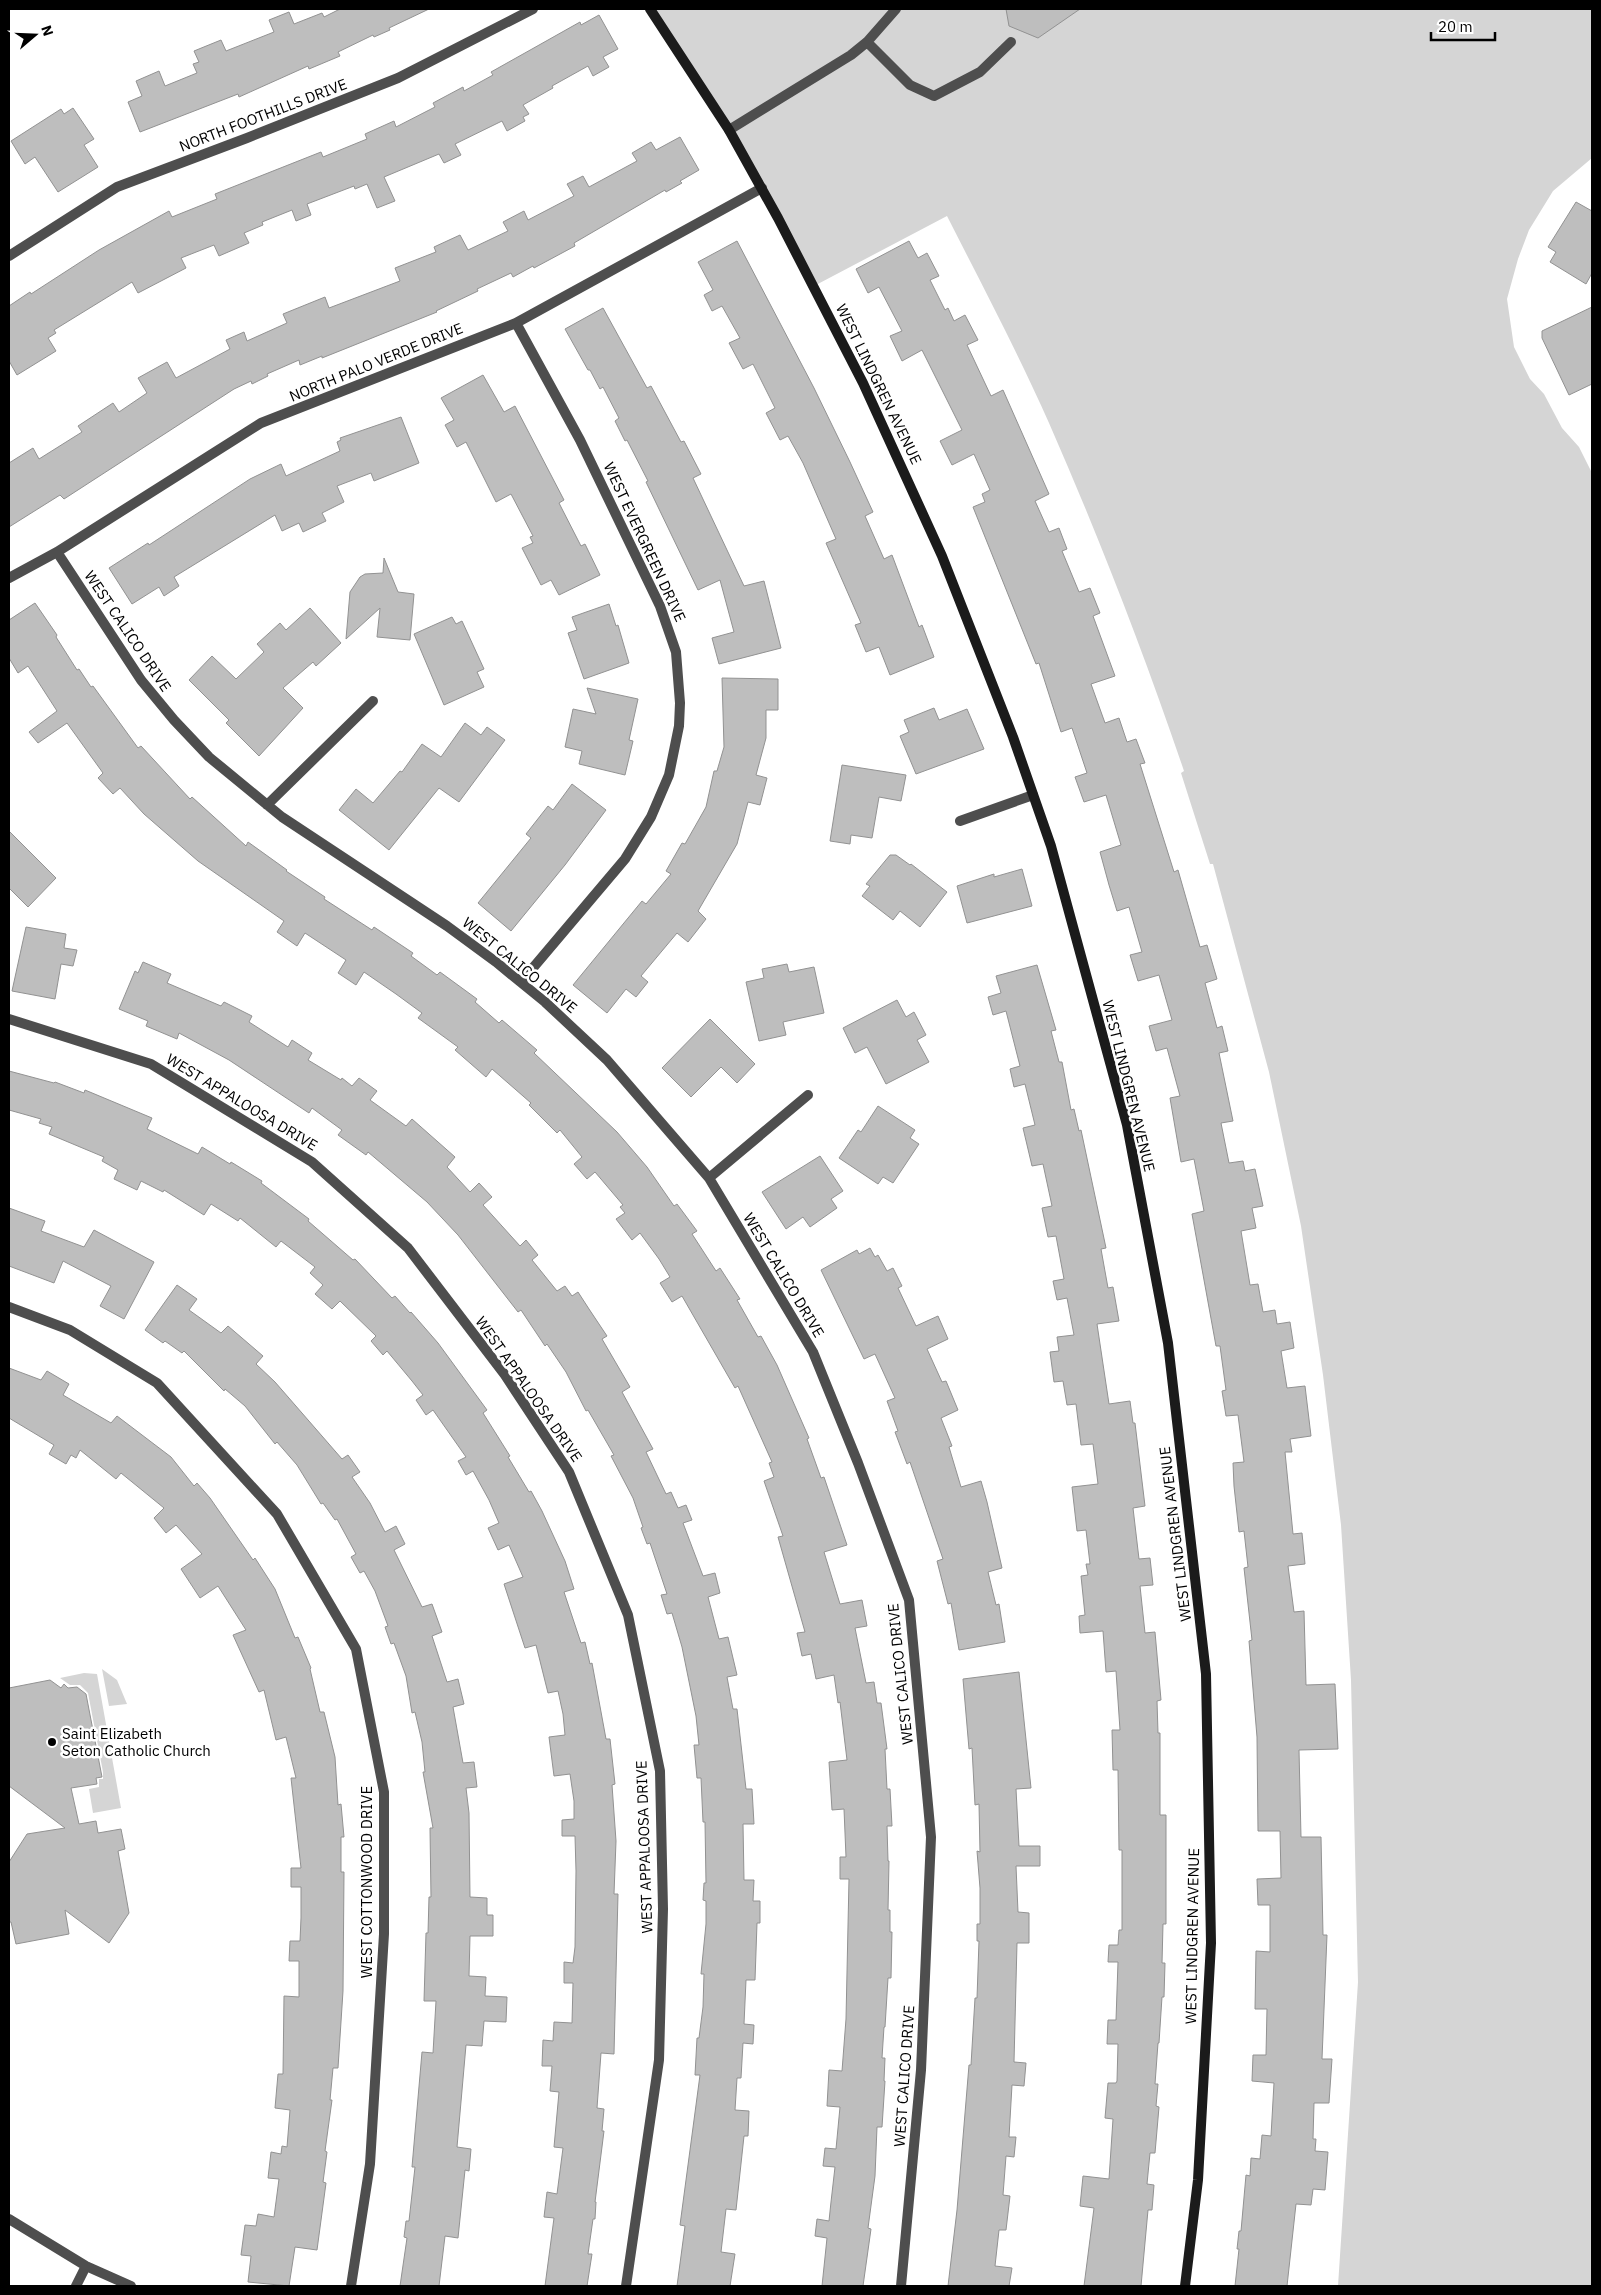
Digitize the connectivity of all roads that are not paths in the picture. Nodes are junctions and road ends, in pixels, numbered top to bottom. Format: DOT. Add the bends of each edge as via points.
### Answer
graph roads {
  1 [pos="533,9"];
  2 [pos="650,9"];
  3 [pos="896,9"];
  4 [pos="867,42"];
  5 [pos="1011,42"];
  6 [pos="729,130"];
  7 [pos="762,188"];
  8 [pos="9,255"];
  9 [pos="516,323"];
  10 [pos="57,552"];
  11 [pos="9,578"];
  12 [pos="372,701"];
  13 [pos="1033,795"];
  14 [pos="267,805"];
  15 [pos="960,821"];
  16 [pos="521,982"];
  17 [pos="9,1019"];
  18 [pos="808,1095"];
  19 [pos="709,1178"];
  20 [pos="9,1307"];
  21 [pos="9,2219"];
  22 [pos="86,2266"];
  23 [pos="76,2286"];
  24 [pos="131,2286"];
  25 [pos="351,2286"];
  26 [pos="626,2286"];
  27 [pos="901,2286"];
  28 [pos="1185,2286"];
  1 -- 8 [label="street, NORTH FOOTHILLS DRIVE" via="398,78 117,187"];
  2 -- 6 [label="street, WEST LINDGREN AVENUE"];
  3 -- 4 [label="street"];
  4 -- 5 [label="street" via="910,85 934,96 980,72"];
  4 -- 6 [label="street" via="827,71"];
  6 -- 7 [label="street, WEST LINDGREN AVENUE"];
  7 -- 9 [label="street, NORTH PALO VERDE DRIVE"];
  7 -- 13 [label="street, WEST LINDGREN AVENUE" via="828,312 909,481 972,627"];
  9 -- 10 [label="street, NORTH PALO VERDE DRIVE" via="261,423"];
  9 -- 16 [label="street, WEST EVERGREEN DRIVE" via="580,440 660,606 676,652 680,703 678,735 669,775 651,817 624,859"];
  10 -- 11 [label="street, NORTH PALO VERDE DRIVE"];
  10 -- 14 [label="street, WEST CALICO DRIVE" via="115,643 157,700 209,757"];
  12 -- 14 [label="street"];
  13 -- 15 [label="street"];
  13 -- 28 [label="street, WEST LINDGREN AVENUE" via="1051,846 1127,1125 1168,1343 1206,1674 1211,1943 1198,2180"];
  14 -- 16 [label="street, WEST CALICO DRIVE" via="447,926"];
  16 -- 19 [label="street, WEST CALICO DRIVE" via="607,1060"];
  17 -- 26 [label="street, WEST APPALOOSA DRIVE" via="151,1064 312,1162 408,1248 505,1375 569,1472 628,1615 660,1771 659,2060"];
  18 -- 19 [label="street"];
  19 -- 27 [label="street, WEST CALICO DRIVE" via="813,1352 910,1600 931,1837 921,2070"];
  20 -- 25 [label="street, WEST COTTONWOOD DRIVE" via="70,1330 156,1383 277,1514 356,1649 384,1792 384,1934 370,2164"];
  21 -- 22 [label="street"];
  22 -- 23 [label="street"];
  22 -- 24 [label="street"];
}
